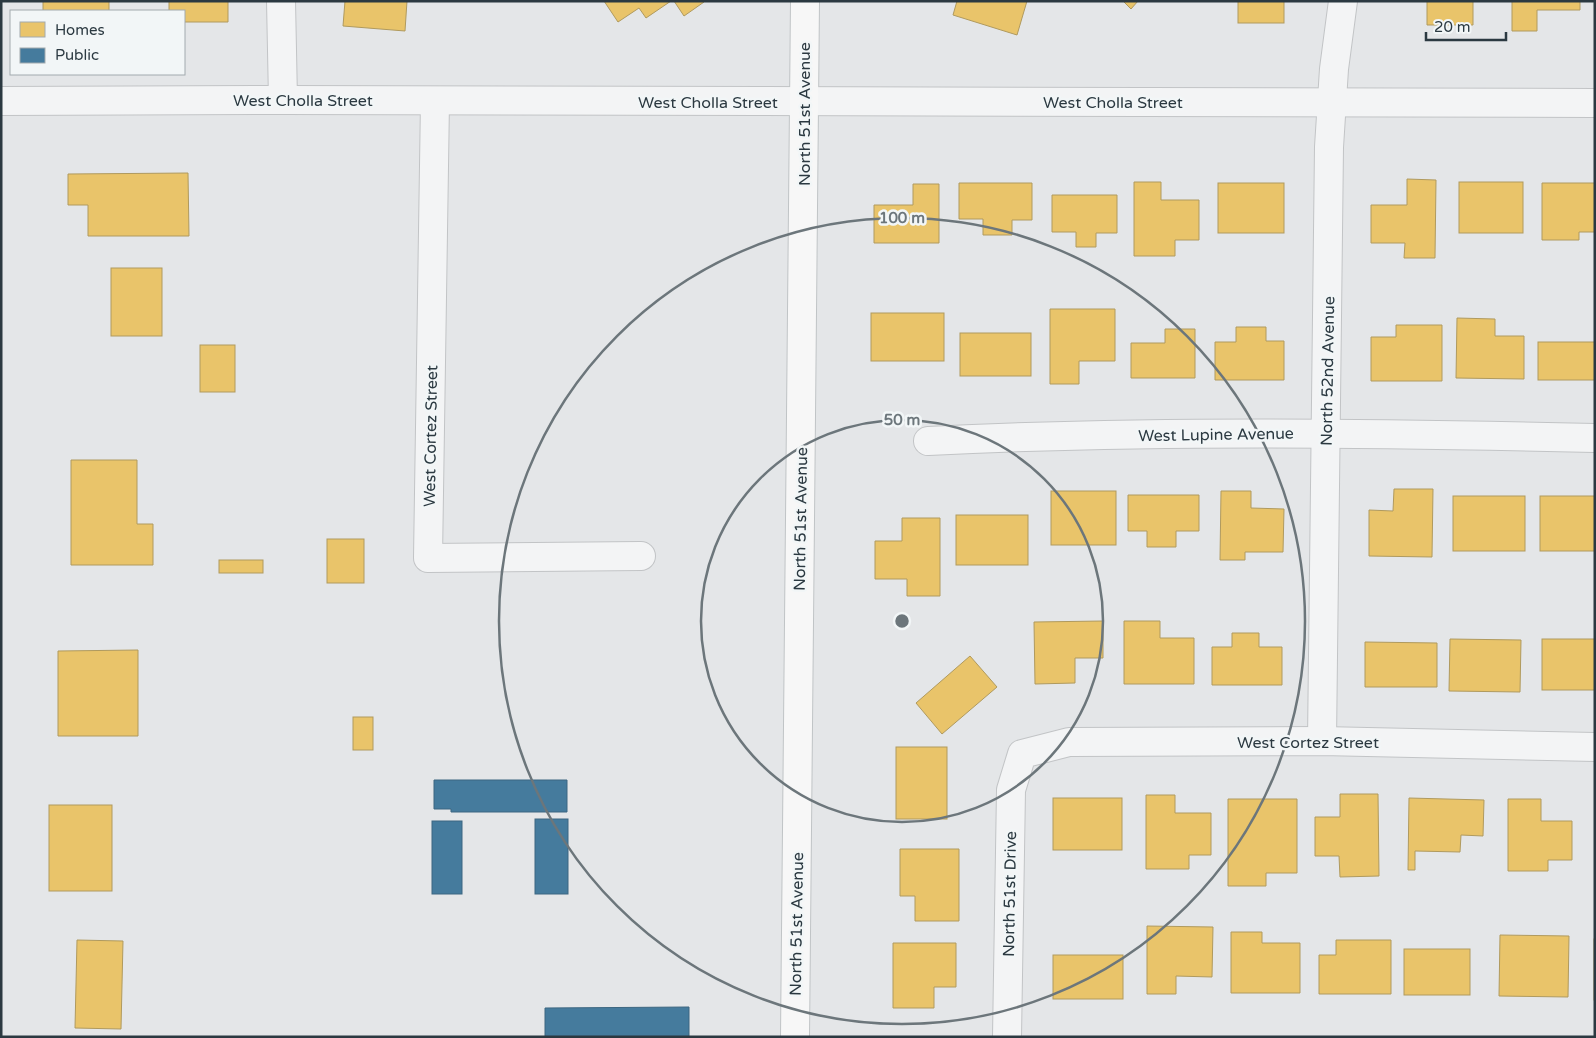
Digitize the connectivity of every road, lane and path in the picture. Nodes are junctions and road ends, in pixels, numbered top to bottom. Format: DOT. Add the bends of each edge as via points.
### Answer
graph roads {
  1 [pos="281,1"];
  2 [pos="805,1"];
  3 [pos="1343,1"];
  4 [pos="283,100"];
  5 [pos="435,101"];
  6 [pos="1,102"];
  7 [pos="804,102"];
  8 [pos="1332,102"];
  9 [pos="1595,103"];
  10 [pos="1326,433"];
  11 [pos="1595,438"];
  12 [pos="928,441"];
  13 [pos="641,556"];
  14 [pos="1322,742"];
  15 [pos="1595,747"];
  16 [pos="1022,754"];
  17 [pos="795,1037"];
  18 [pos="1007,1037"];
  1 -- 4 [label="street"];
  2 -- 7 [label="main road, North 51st Avenue"];
  3 -- 8 [label="street, North 52nd Avenue"];
  4 -- 5 [label="street, West Cholla Street"];
  4 -- 6 [label="street, West Cholla Street"];
  5 -- 7 [label="street, West Cholla Street"];
  5 -- 13 [label="street, West Cortez Street" via="428,558"];
  7 -- 8 [label="street, West Cholla Street"];
  7 -- 17 [label="main road, North 51st Avenue"];
  8 -- 9 [label="street, West Cholla Street"];
  8 -- 10 [label="street, North 52nd Avenue"];
  10 -- 11 [label="street, West Lupine Avenue"];
  10 -- 12 [label="street, West Lupine Avenue" via="1001,437"];
  10 -- 14 [label="street, North 52nd Avenue"];
  14 -- 15 [label="street, West Cortez Street"];
  14 -- 16 [label="street, West Cortez Street" via="1069,742"];
  16 -- 18 [label="street, North 51st Drive" via="1011,790"];
}
